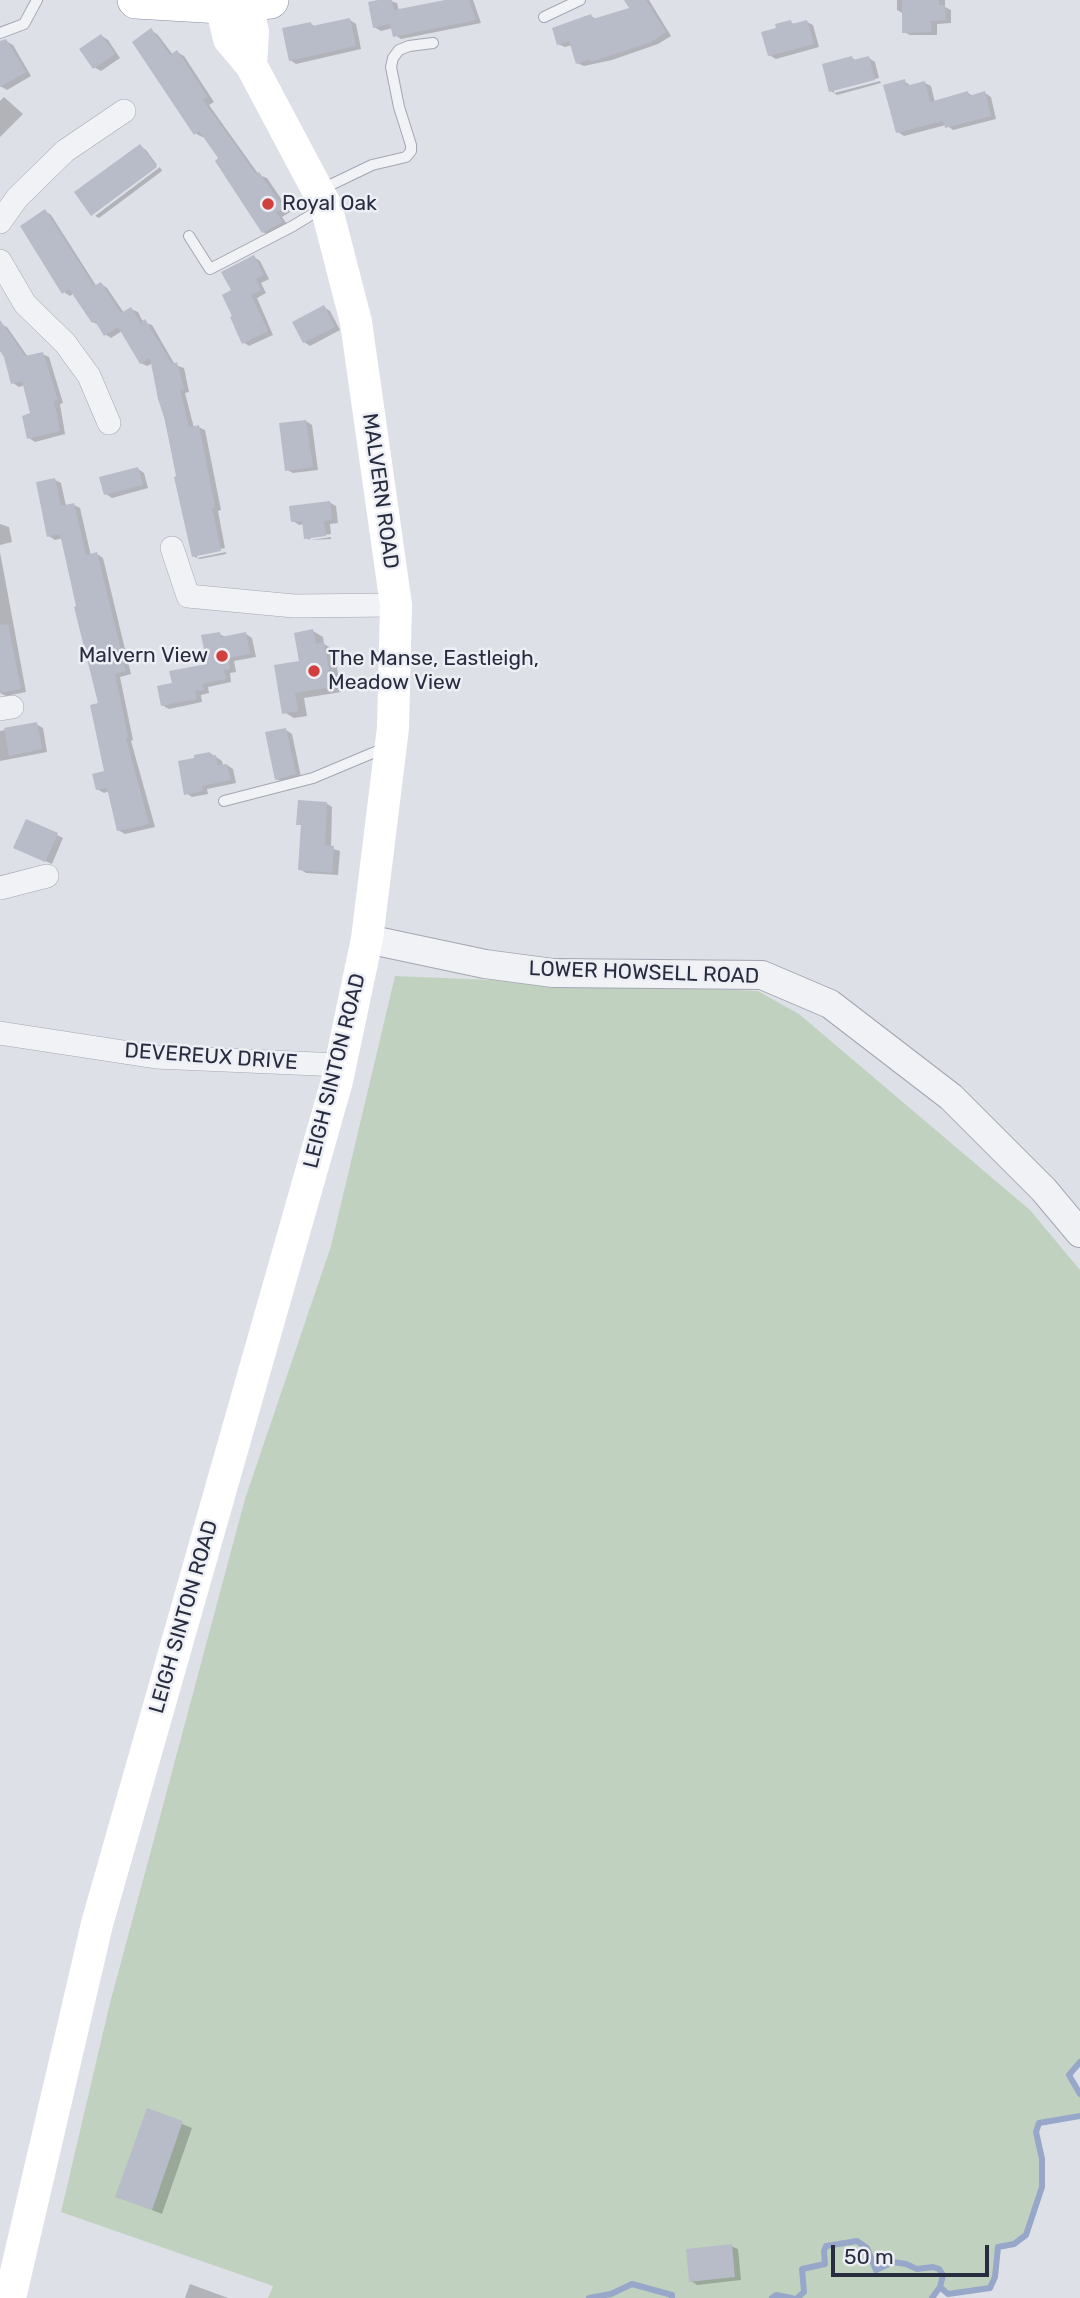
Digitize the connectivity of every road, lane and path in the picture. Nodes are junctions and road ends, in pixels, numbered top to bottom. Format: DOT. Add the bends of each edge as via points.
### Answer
graph roads {
  1 [pos="37,0"];
  2 [pos="580,0"];
  3 [pos="151,1"];
  4 [pos="246,3"];
  5 [pos="544,17"];
  6 [pos="0,33"];
  7 [pos="433,43"];
  8 [pos="124,111"];
  9 [pos="322,199"];
  10 [pos="0,222"];
  11 [pos="189,236"];
  12 [pos="0,261"];
  13 [pos="109,423"];
  14 [pos="172,548"];
  15 [pos="396,605"];
  16 [pos="391,745"];
  17 [pos="224,801"];
  18 [pos="47,876"];
  19 [pos="0,888"];
  20 [pos="368,939"];
  21 [pos="0,1033"];
  22 [pos="340,1065"];
  23 [pos="1080,1233"];
  24 [pos="10,2298"];
  1 -- 6 [label="lane" via="24,24"];
  2 -- 5 [label="lane"];
  3 -- 4 [label="highway"];
  4 -- 9 [label="main road, MALVERN ROAD" via="253,32 251,65"];
  7 -- 9 [label="lane" via="399,50 391,67 411,151 406,157 372,165"];
  8 -- 10 [label="street" via="65,151 17,198"];
  9 -- 11 [label="lane" via="293,226 210,269"];
  9 -- 15 [label="main road, MALVERN ROAD" via="356,322"];
  12 -- 13 [label="street" via="25,304 65,343 89,376"];
  14 -- 15 [label="street" via="188,596 294,606"];
  15 -- 16 [label="main road, MALVERN ROAD"];
  16 -- 17 [label="lane" via="313,778"];
  16 -- 20 [label="main road, MALVERN ROAD"];
  18 -- 19 [label="street"];
  20 -- 22 [label="main road, LEIGH SINTON ROAD"];
  20 -- 23 [label="street, LOWER HOWSELL ROAD" via="553,973 762,975 830,1004 951,1097"];
  21 -- 22 [label="street, DEVEREUX DRIVE" via="156,1057"];
  22 -- 24 [label="main road, LEIGH SINTON ROAD" via="97,1924 13,2264"];
}
